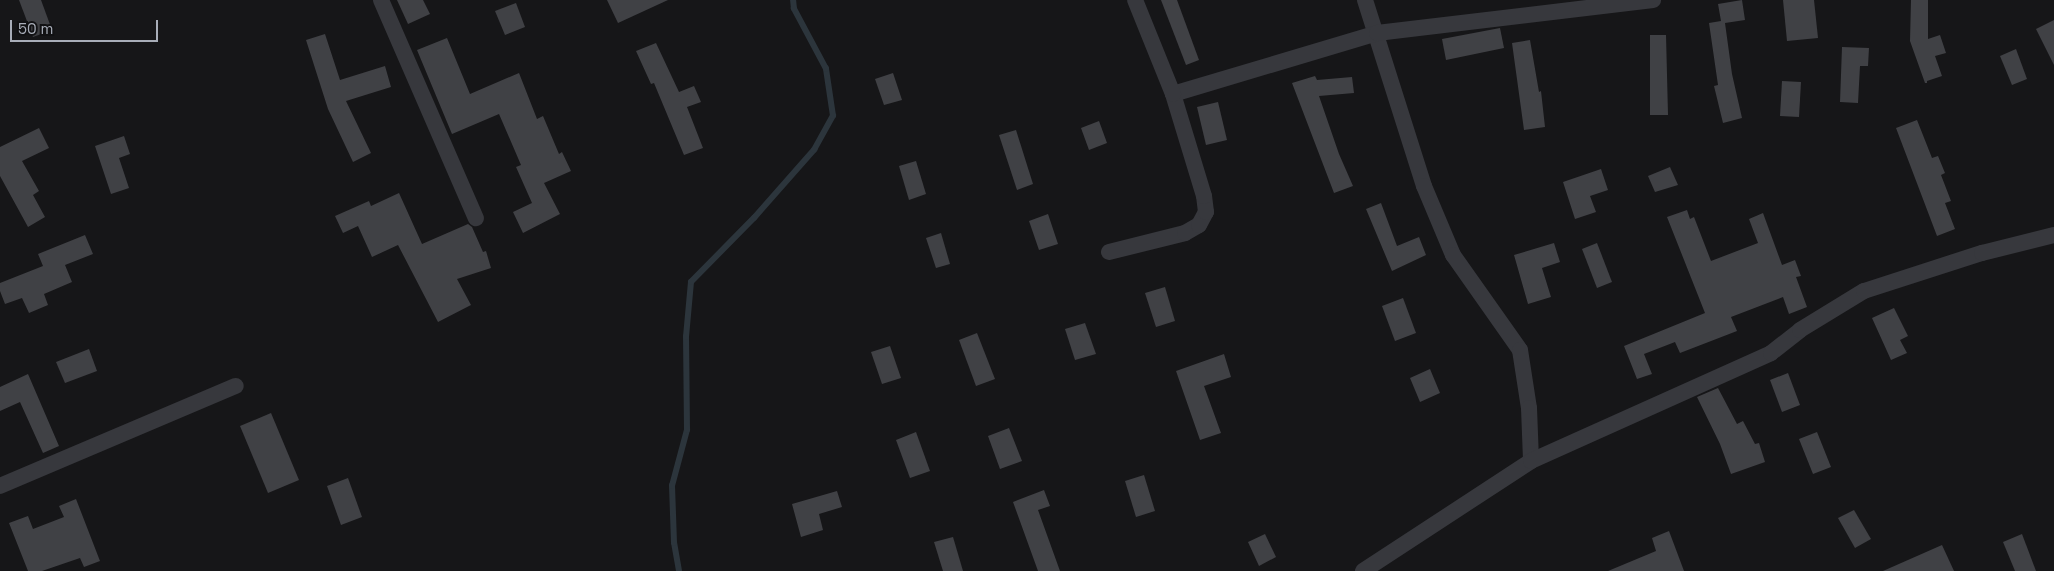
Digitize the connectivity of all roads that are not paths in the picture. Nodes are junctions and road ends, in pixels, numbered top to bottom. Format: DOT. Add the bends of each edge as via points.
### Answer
graph roads {
  1 [pos="381,0"];
  2 [pos="1135,0"];
  3 [pos="1366,0"];
  4 [pos="1653,0"];
  5 [pos="1377,33"];
  6 [pos="1173,94"];
  7 [pos="476,218"];
  8 [pos="2054,235"];
  9 [pos="1109,252"];
  10 [pos="236,386"];
  11 [pos="1531,461"];
  12 [pos="0,486"];
  13 [pos="1363,571"];
  1 -- 7 [label="street"];
  2 -- 6 [label="street"];
  3 -- 5 [label="street"];
  4 -- 5 [label="street"];
  5 -- 6 [label="street"];
  5 -- 11 [label="street" via="1424,186 1453,255 1520,350 1529,408"];
  6 -- 9 [label="street" via="1206,212 1199,225 1184,233"];
  8 -- 11 [label="street" via="1982,253 1864,291 1800,330 1771,353"];
  10 -- 12 [label="street"];
  11 -- 13 [label="street"];
}
